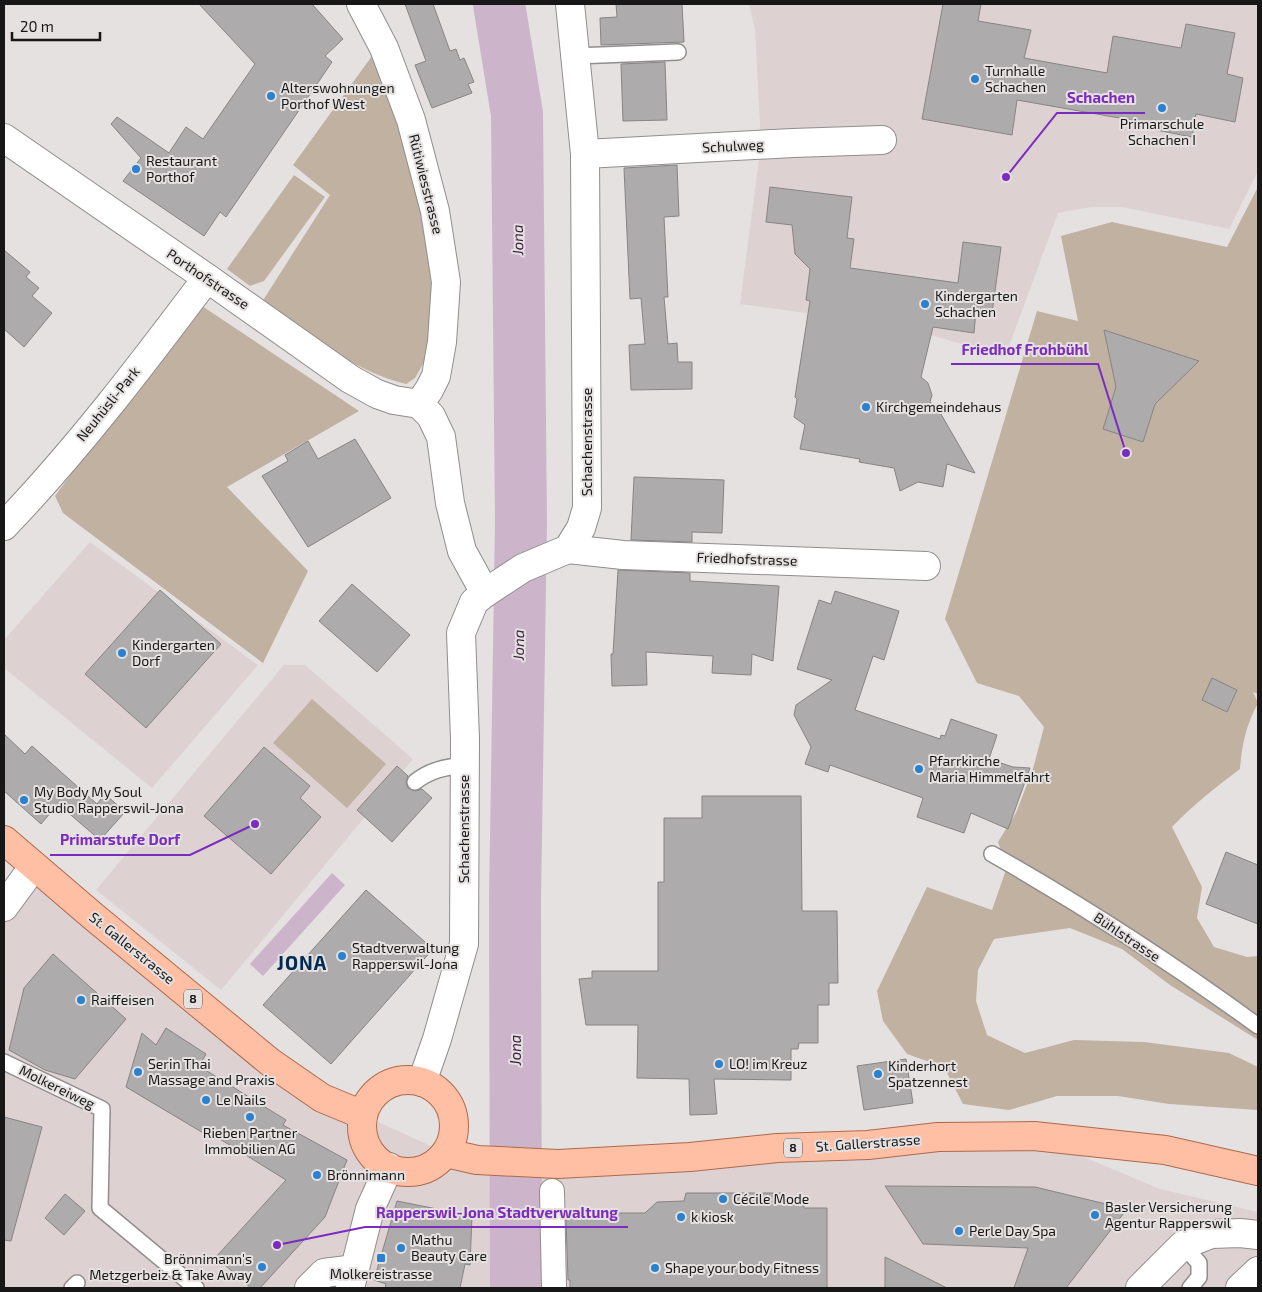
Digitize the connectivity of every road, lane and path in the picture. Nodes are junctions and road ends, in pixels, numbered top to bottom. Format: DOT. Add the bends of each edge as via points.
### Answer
graph roads {
  1 [pos="361,4"];
  2 [pos="570,4"];
  3 [pos="678,52"];
  4 [pos="575,56"];
  5 [pos="4,138"];
  6 [pos="882,140"];
  7 [pos="585,154"];
  8 [pos="207,278"];
  9 [pos="419,404"];
  10 [pos="4,526"];
  11 [pos="568,549"];
  12 [pos="926,566"];
  13 [pos="485,593"];
  14 [pos="464,765"];
  15 [pos="415,782"];
  16 [pos="4,840"];
  17 [pos="992,854"];
  18 [pos="34,866"];
  19 [pos="4,907"];
  20 [pos="1258,1026"];
  21 [pos="4,1062"];
  22 [pos="422,1082"];
  23 [pos="363,1115"];
  24 [pos="446,1153"];
  25 [pos="389,1167"];
  26 [pos="1258,1171"];
  27 [pos="552,1191"];
  28 [pos="1258,1235"];
  29 [pos="1183,1245"];
  30 [pos="1258,1271"];
  31 [pos="352,1278"];
  32 [pos="196,1288"];
  33 [pos="309,1288"];
  34 [pos="554,1288"];
  35 [pos="1140,1288"];
  36 [pos="1190,1288"];
  37 [pos="1240,1288"];
  1 -- 9 [label="street, Rütiwiesstrasse" via="384,48 411,120 436,211 445,273 442,342 436,376"];
  2 -- 4 [label="street, Schachenstrasse"];
  3 -- 4 [label="lane"];
  4 -- 7 [label="street, Schachenstrasse"];
  5 -- 8 [label="street, Porthofstrasse"];
  6 -- 7 [label="street, Schulweg"];
  7 -- 11 [label="street, Schachenstrasse" via="587,508 581,528"];
  8 -- 9 [label="street, Porthofstrasse" via="350,379 377,394"];
  8 -- 10 [label="street, Neuhüsli-Park" via="121,390"];
  9 -- 13 [label="street" via="431,416 441,437 450,503 462,552"];
  11 -- 12 [label="street, Friedhofstrasse" via="623,555"];
  11 -- 13 [label="street, Schachenstrasse" via="523,568"];
  13 -- 14 [label="street, Schachenstrasse" via="474,602 461,633"];
  14 -- 15 [label="lane" via="441,768"];
  14 -- 22 [label="street, Schachenstrasse" via="464,944"];
  16 -- 18 [label="main road, St. Gallerstrasse / 8"];
  17 -- 20 [label="lane, Bühlstrasse" via="1108,924"];
  18 -- 19 [label="street"];
  18 -- 23 [label="main road, St. Gallerstrasse / 8" via="270,1062 322,1098"];
  21 -- 32 [label="lane, Molkereiweg" via="102,1109 100,1208"];
  22 -- 23 [label="main road" via="392,1082 369,1101"];
  22 -- 24 [label="main road" via="437,1090 449,1104 454,1120 453,1137"];
  23 -- 25 [label="main road" via="362,1131 367,1146"];
  24 -- 25 [label="main road" via="434,1164 420,1170 404,1172"];
  24 -- 26 [label="main road, St. Gallerstrasse / 8" via="477,1160 552,1164 868,1145 938,1137 1034,1136 1165,1150"];
  25 -- 31 [label="street" via="370,1209"];
  27 -- 34 [label="street"];
  28 -- 29 [label="street" via="1211,1234"];
  29 -- 35 [label="street"];
  29 -- 36 [label="lane" via="1199,1263 1199,1277"];
  30 -- 37 [label="street"];
  31 -- 33 [label="street" via="324,1273"];
}
